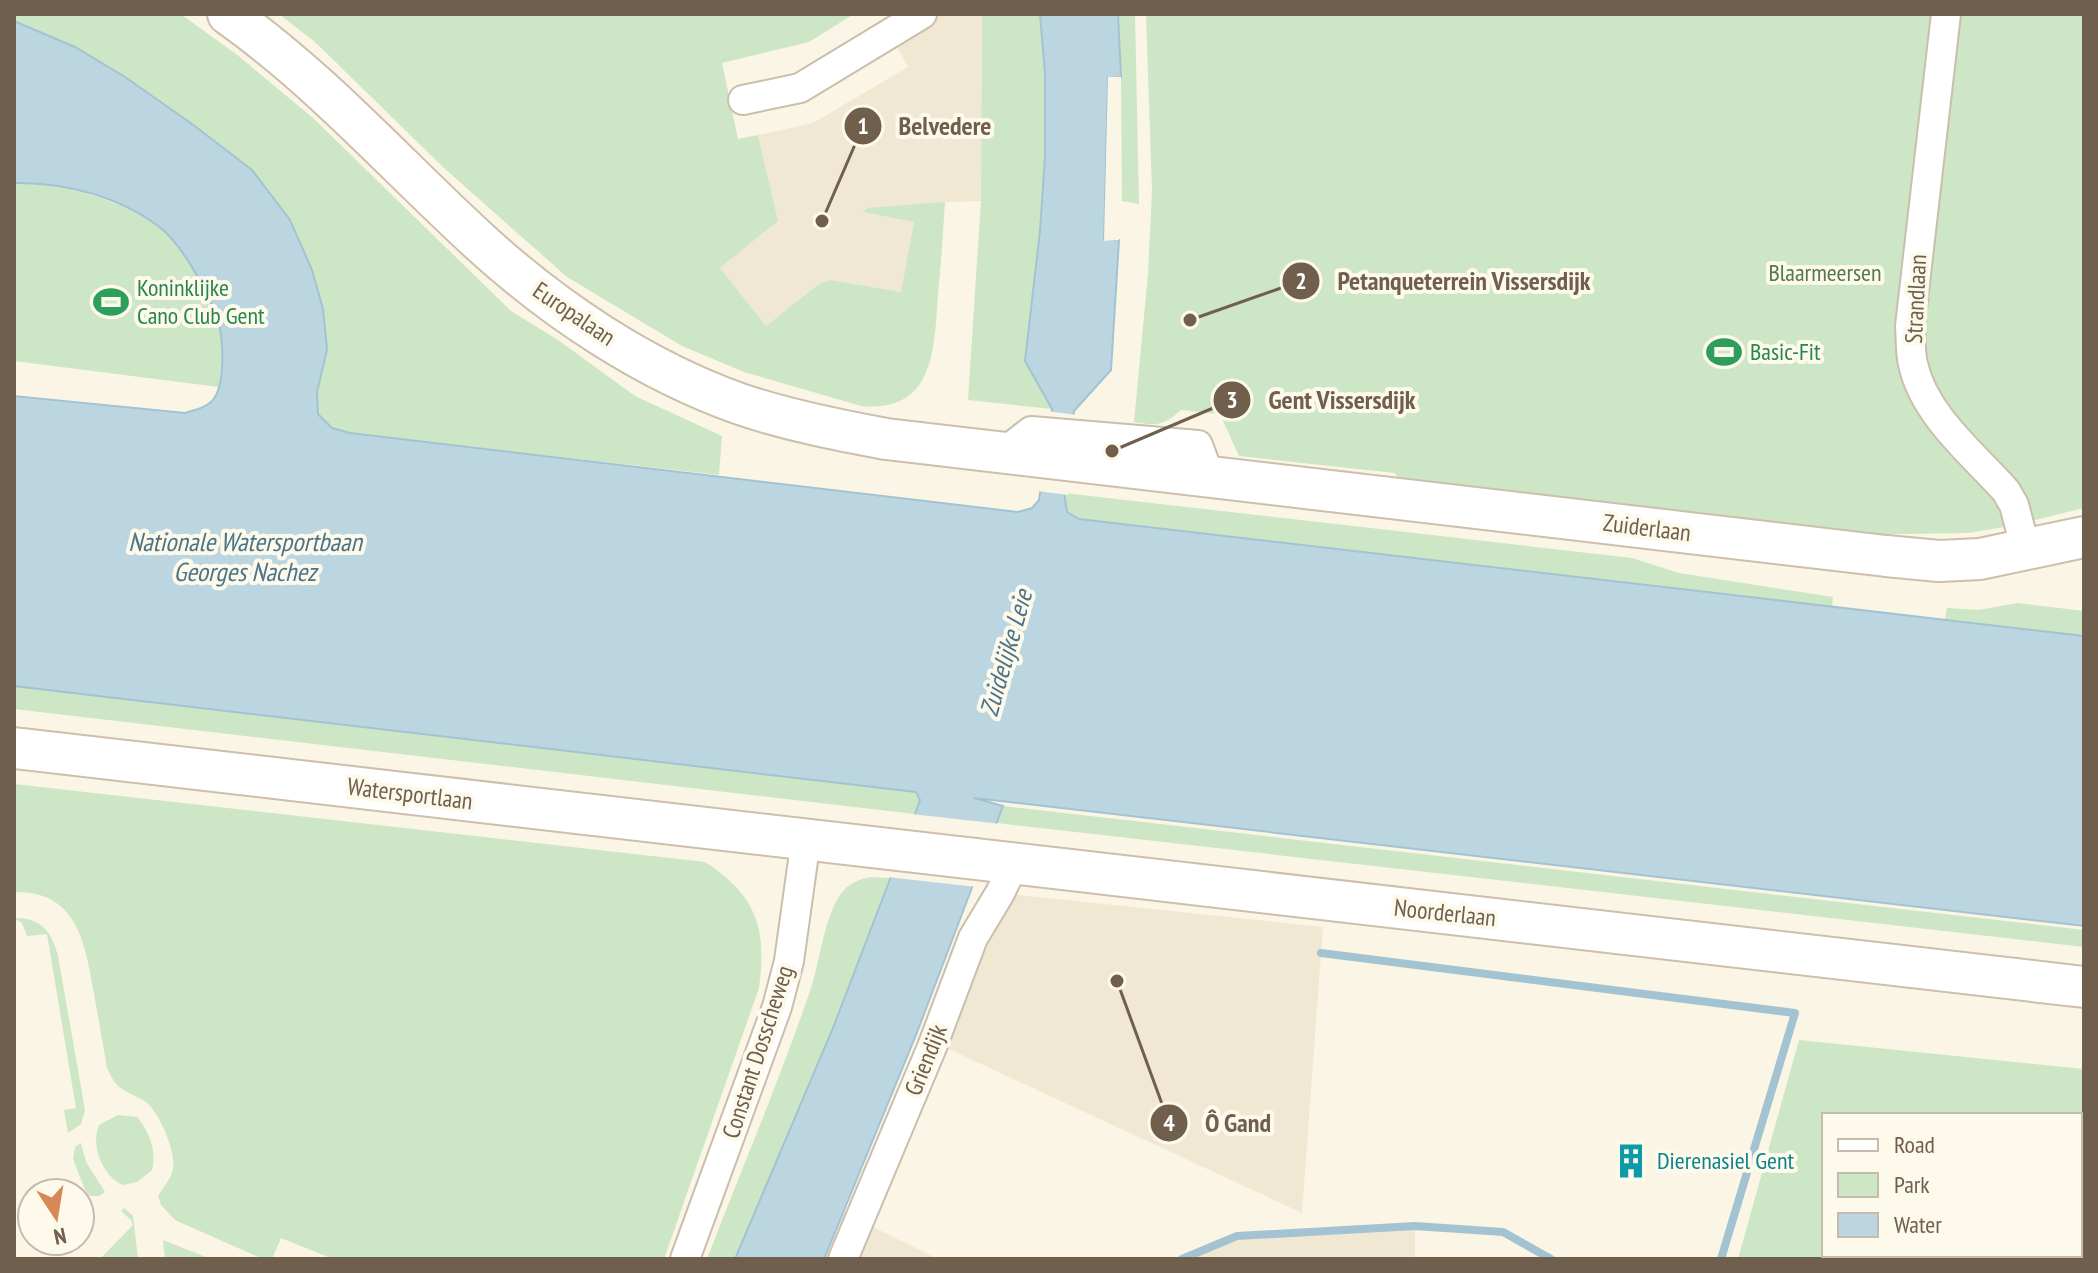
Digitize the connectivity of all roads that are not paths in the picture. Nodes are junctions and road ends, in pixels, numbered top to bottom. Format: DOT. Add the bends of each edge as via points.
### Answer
graph roads {
  1 [pos="228,14"];
  2 [pos="922,14"];
  3 [pos="1946,14"];
  4 [pos="743,100"];
  5 [pos="1021,447"];
  6 [pos="2084,537"];
  7 [pos="2026,550"];
  8 [pos="14,748"];
  9 [pos="806,839"];
  10 [pos="1007,863"];
  11 [pos="2084,987"];
  12 [pos="685,1259"];
  13 [pos="843,1259"];
  1 -- 5 [label="street, Europalaan" via="326,94 526,282 634,354 740,404 815,424 886,439"];
  2 -- 4 [label="street" via="800,88"];
  3 -- 7 [label="street, Strandlaan" via="1910,326 1913,364 1937,415 2006,491"];
  5 -- 7 [label="street, Zuiderlaan" via="1087,450 1209,475 1939,561"];
  6 -- 7 [label="street, Zuiderlaan"];
  8 -- 9 [label="street, Watersportlaan"];
  9 -- 10 [label="street, Noorderlaan"];
  9 -- 12 [label="street, Constant Dosscheweg" via="789,961 777,1007"];
  10 -- 11 [label="street, Noorderlaan"];
  10 -- 13 [label="street, Griendijk" via="1000,893 973,938"];
}
